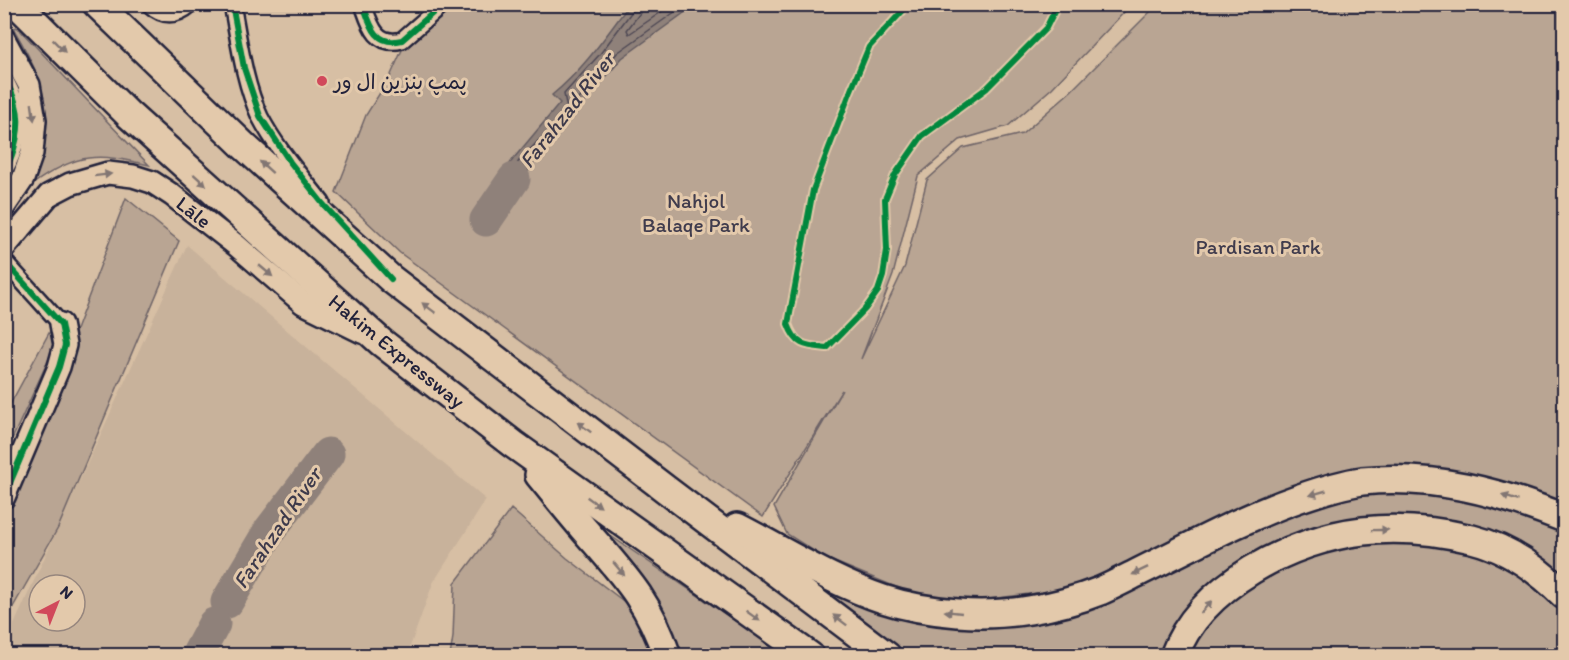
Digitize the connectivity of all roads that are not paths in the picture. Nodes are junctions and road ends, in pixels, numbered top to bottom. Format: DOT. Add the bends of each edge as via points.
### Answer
graph roads {
  1 [pos="17,4"];
  2 [pos="97,4"];
  3 [pos="148,4"];
  4 [pos="191,4"];
  5 [pos="232,4"];
  6 [pos="363,4"];
  7 [pos="443,4"];
  8 [pos="4,39"];
  9 [pos="4,77"];
  10 [pos="4,171"];
  11 [pos="4,207"];
  12 [pos="4,248"];
  13 [pos="4,261"];
  14 [pos="391,279"];
  15 [pos="62,324"];
  16 [pos="381,342"];
  17 [pos="513,444"];
  18 [pos="7,484"];
  19 [pos="668,491"];
  20 [pos="1564,518"];
  21 [pos="1564,595"];
  22 [pos="667,656"];
  23 [pos="810,656"];
  24 [pos="887,656"];
  25 [pos="1174,656"];
  1 -- 16 [label="highway, Hakim Expressway, one-way" via="129,115"];
  14 -- 2 [label="highway, one-way" via="245,147"];
  3 -- 4 [label="street" via="170,15"];
  5 -- 14 [label="street" via="244,68 260,116 323,204"];
  6 -- 7 [label="street" via="370,26 391,42 402,40"];
  8 -- 11 [label="main road, one-way" via="29,85 35,120 32,153 23,179"];
  9 -- 10 [label="street" via="16,106 17,128"];
  12 -- 16 [label="main road, Lāle, one-way" via="49,195 70,183 108,173 133,176 172,195 303,303"];
  13 -- 15 [label="street"];
  19 -- 14 [label="highway, one-way"];
  15 -- 18 [label="main road" via="65,345 59,367"];
  16 -- 17 [label="highway, Hakim Expressway"];
  17 -- 22 [label="highway, one-way" via="639,594"];
  17 -- 23 [label="highway, Hakim Expressway, one-way"];
  20 -- 19 [label="highway, one-way" via="1490,492 1442,482 1360,481 1270,509 1100,591 1033,609 959,613 917,608 864,591"];
  24 -- 19 [label="highway, one-way"];
  25 -- 21 [label="highway, one-way" via="1190,626 1209,603 1251,569 1307,545 1363,531 1400,530 1474,540 1525,562"];
}
